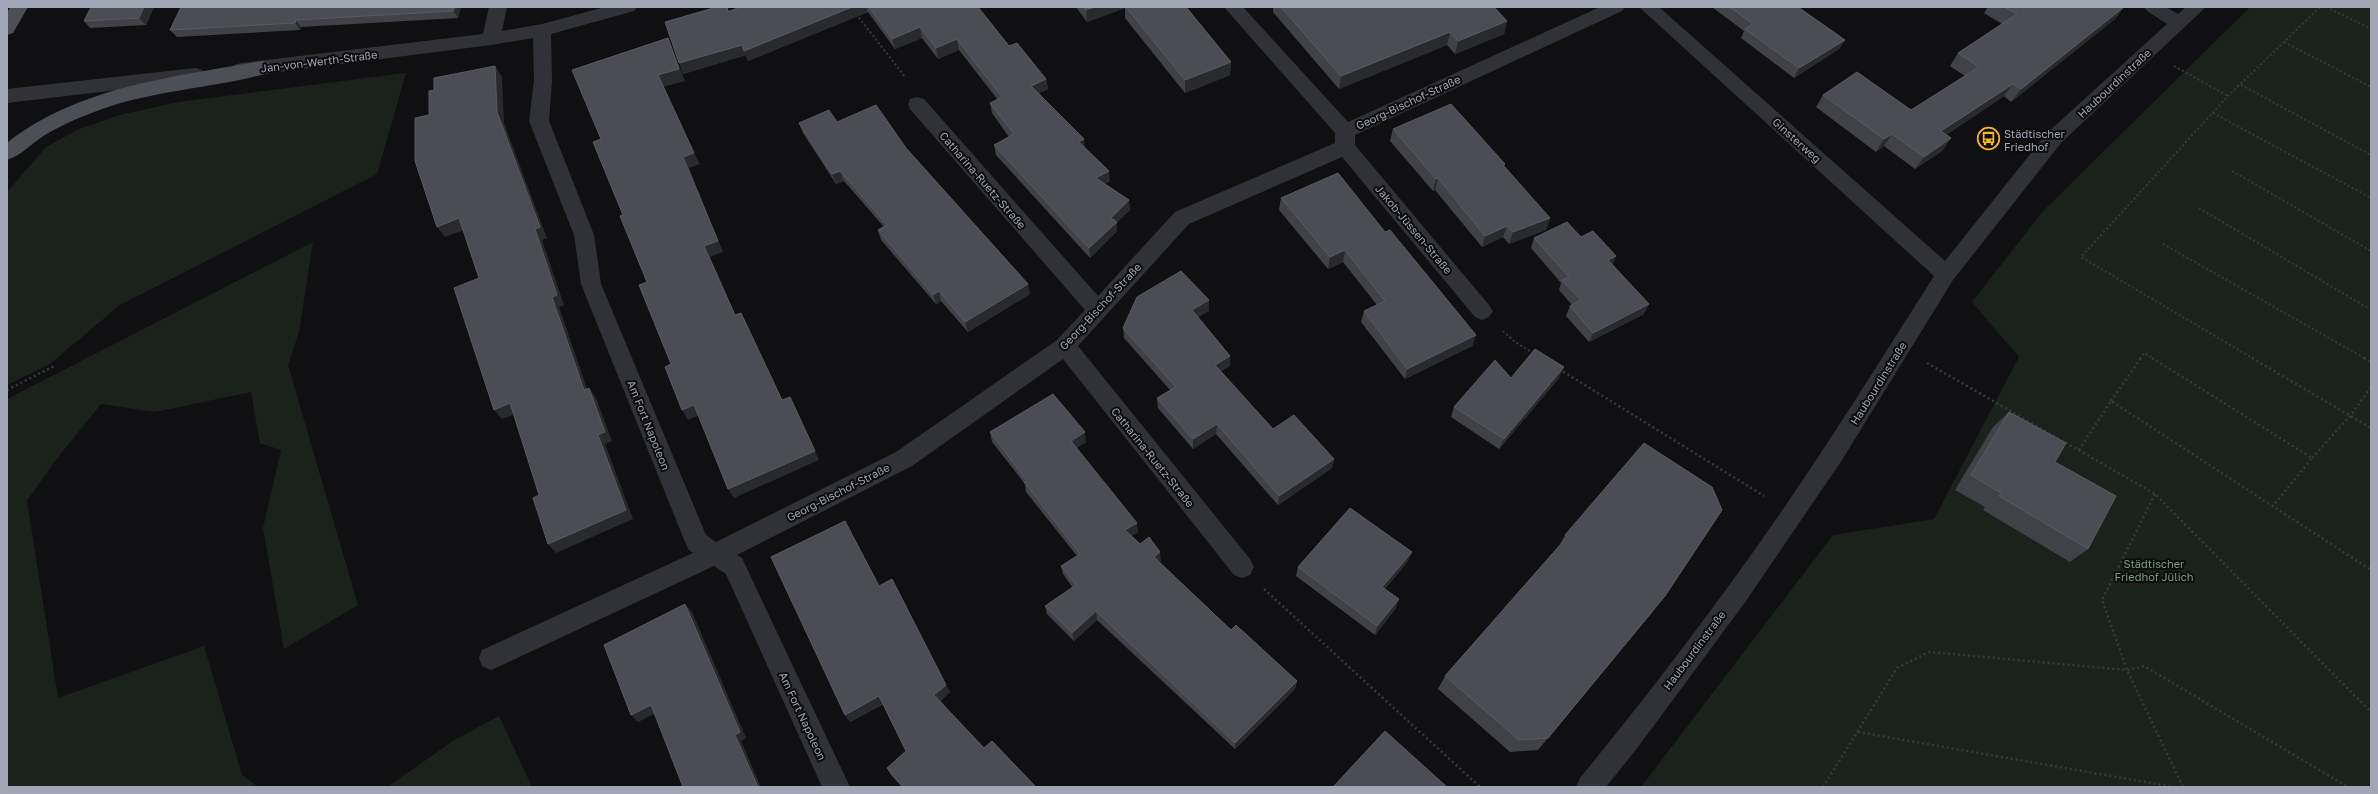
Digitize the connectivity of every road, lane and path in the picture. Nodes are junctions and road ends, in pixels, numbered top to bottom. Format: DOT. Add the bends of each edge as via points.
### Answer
graph roads {
  1 [pos="498,7"];
  2 [pos="628,7"];
  3 [pos="1233,7"];
  4 [pos="1616,7"];
  5 [pos="1648,7"];
  6 [pos="2153,7"];
  7 [pos="2197,7"];
  8 [pos="2320,7"];
  9 [pos="2326,7"];
  10 [pos="856,13"];
  11 [pos="2178,23"];
  12 [pos="2371,29"];
  13 [pos="542,30"];
  14 [pos="491,39"];
  15 [pos="2284,42"];
  16 [pos="2147,52"];
  17 [pos="262,68"];
  18 [pos="2240,85"];
  19 [pos="2371,87"];
  20 [pos="7,96"];
  21 [pos="2228,96"];
  22 [pos="917,104"];
  23 [pos="2213,113"];
  24 [pos="1345,139"];
  25 [pos="7,153"];
  26 [pos="2371,155"];
  27 [pos="2232,171"];
  28 [pos="2371,198"];
  29 [pos="2199,208"];
  30 [pos="2163,244"];
  31 [pos="2371,251"];
  32 [pos="1946,274"];
  33 [pos="1097,309"];
  34 [pos="2371,310"];
  35 [pos="1482,311"];
  36 [pos="1065,346"];
  37 [pos="1900,348"];
  38 [pos="1542,358"];
  39 [pos="2371,362"];
  40 [pos="56,365"];
  41 [pos="1555,367"];
  42 [pos="2371,387"];
  43 [pos="7,390"];
  44 [pos="2111,401"];
  45 [pos="2351,415"];
  46 [pos="2371,428"];
  47 [pos="2079,450"];
  48 [pos="2312,458"];
  49 [pos="2155,494"];
  50 [pos="2273,506"];
  51 [pos="1792,513"];
  52 [pos="715,554"];
  53 [pos="1242,567"];
  54 [pos="2371,570"];
  55 [pos="491,658"];
  56 [pos="2127,670"];
  57 [pos="2371,712"];
  58 [pos="1858,732"];
  59 [pos="837,787"];
  60 [pos="1480,787"];
  61 [pos="1589,787"];
  62 [pos="1823,787"];
  63 [pos="2174,787"];
  64 [pos="2183,787"];
  65 [pos="2348,787"];
  1 -- 14 [label="street"];
  2 -- 13 [label="street, Jan-von-Werth-Straße"];
  3 -- 24 [label="street, Jakob-Jüssen-Straße"];
  4 -- 24 [label="street, Georg-Bischof-Straße"];
  5 -- 32 [label="street, Ginsterweg"];
  6 -- 11 [label="street"];
  7 -- 11 [label="street, Haubourdinstraße"];
  8 -- 15 [label="path"];
  9 -- 12 [label="path"];
  10 -- 22 [label="path" via="910,84"];
  11 -- 16 [label="street, Haubourdinstraße"];
  13 -- 14 [label="street, Jan-von-Werth-Straße"];
  13 -- 52 [label="street, Am Fort Napoleon" via="543,81 539,121 584,235 591,284 696,542"];
  14 -- 17 [label="street, Jan-von-Werth-Straße"];
  15 -- 18 [label="path"];
  15 -- 19 [label="path"];
  16 -- 21 [label="path"];
  16 -- 32 [label="street, Haubourdinstraße" via="2054,138"];
  17 -- 20 [label="street, Jan-von-Werth-Straße"];
  17 -- 25 [label="main road" via="127,94 89,106 46,125"];
  18 -- 21 [label="path"];
  18 -- 26 [label="path"];
  21 -- 23 [label="path"];
  22 -- 33 [label="street, Catharina-Ruetz-Straße"];
  23 -- 28 [label="path"];
  23 -- 45 [label="path" via="2081,256"];
  24 -- 33 [label="street, Georg-Bischof-Straße" via="1182,218"];
  24 -- 35 [label="street, Jakob-Jüssen-Straße"];
  27 -- 31 [label="path"];
  29 -- 34 [label="path"];
  30 -- 39 [label="path"];
  32 -- 37 [label="street, Haubourdinstraße"];
  33 -- 36 [label="street, Georg-Bischof-Straße"];
  35 -- 38 [label="path" via="1514,342"];
  36 -- 52 [label="street, Georg-Bischof-Straße" via="904,459"];
  36 -- 53 [label="street, Catharina-Ruetz-Straße"];
  37 -- 47 [label="path"];
  37 -- 51 [label="street, Haubourdinstraße" via="1834,453"];
  40 -- 43 [label="path"];
  41 -- 51 [label="path"];
  42 -- 45 [label="path"];
  44 -- 47 [label="path"];
  44 -- 48 [label="path" via="2144,353"];
  44 -- 50 [label="path"];
  45 -- 46 [label="path"];
  45 -- 48 [label="path"];
  47 -- 49 [label="path"];
  48 -- 50 [label="path"];
  49 -- 56 [label="path" via="2102,600"];
  49 -- 57 [label="path"];
  50 -- 54 [label="path"];
  51 -- 61 [label="street, Haubourdinstraße" via="1732,599 1629,738"];
  52 -- 55 [label="street, Georg-Bischof-Straße"];
  52 -- 59 [label="street, Am Fort Napoleon" via="734,566 830,777"];
  53 -- 60 [label="path"];
  56 -- 58 [label="path" via="1929,652 1897,668"];
  56 -- 64 [label="path"];
  56 -- 65 [label="path" via="2144,666"];
  58 -- 62 [label="path"];
  58 -- 63 [label="path"];
}
